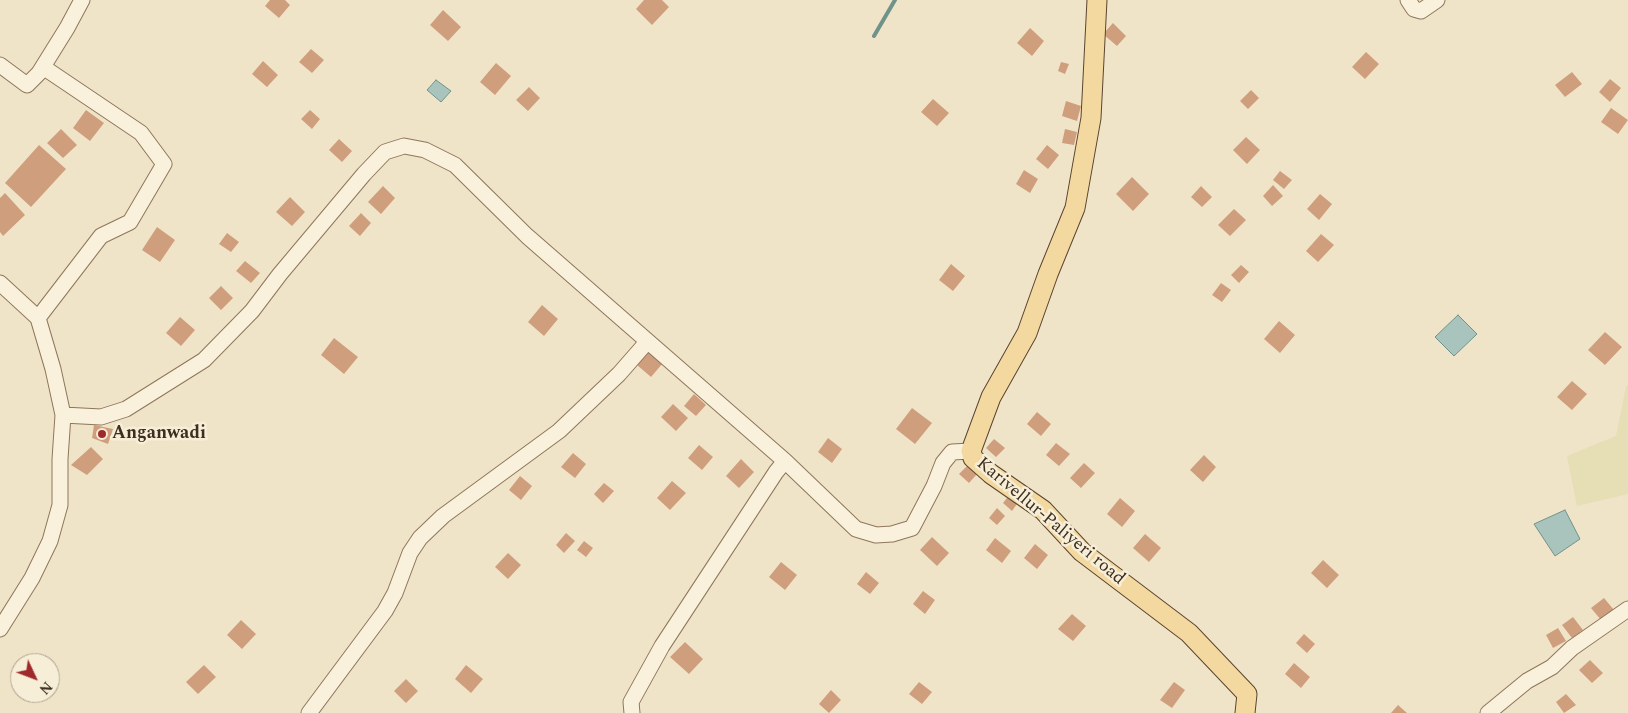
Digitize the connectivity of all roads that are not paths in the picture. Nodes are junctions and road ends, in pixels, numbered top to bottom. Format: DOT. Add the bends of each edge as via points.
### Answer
graph roads {
  1 [pos="82,0"];
  2 [pos="1097,0"];
  3 [pos="1408,0"];
  4 [pos="1437,0"];
  5 [pos="0,65"];
  6 [pos="43,67"];
  7 [pos="0,283"];
  8 [pos="38,318"];
  9 [pos="647,342"];
  10 [pos="63,415"];
  11 [pos="971,451"];
  12 [pos="785,461"];
  13 [pos="1628,609"];
  14 [pos="0,630"];
  15 [pos="309,713"];
  16 [pos="632,713"];
  17 [pos="1245,713"];
  18 [pos="1488,713"];
  1 -- 6 [label="street"];
  2 -- 11 [label="main road, Karivellur-Paliyeri road" via="1091,118 1076,208 1028,333 991,396"];
  3 -- 4 [label="street" via="1414,9 1421,11"];
  5 -- 6 [label="street" via="27,85"];
  6 -- 8 [label="street" via="141,133 164,164 130,222 100,236"];
  7 -- 8 [label="street"];
  8 -- 10 [label="street"];
  9 -- 10 [label="street" via="526,236 455,165 426,150 404,146 385,152 364,174 252,311 204,360 126,409 101,417"];
  9 -- 12 [label="street"];
  9 -- 15 [label="street" via="619,374 559,431 443,516 420,538 410,553 385,611"];
  10 -- 14 [label="street" via="60,505 50,541"];
  11 -- 12 [label="street" via="952,452 943,463 912,528 876,535 856,529"];
  11 -- 17 [label="main road, Karivellur-Paliyeri road" via="973,458 991,474 1043,510 1082,552 1189,633 1247,694"];
  12 -- 16 [label="street" via="662,646 631,702"];
  13 -- 18 [label="street"];
}
